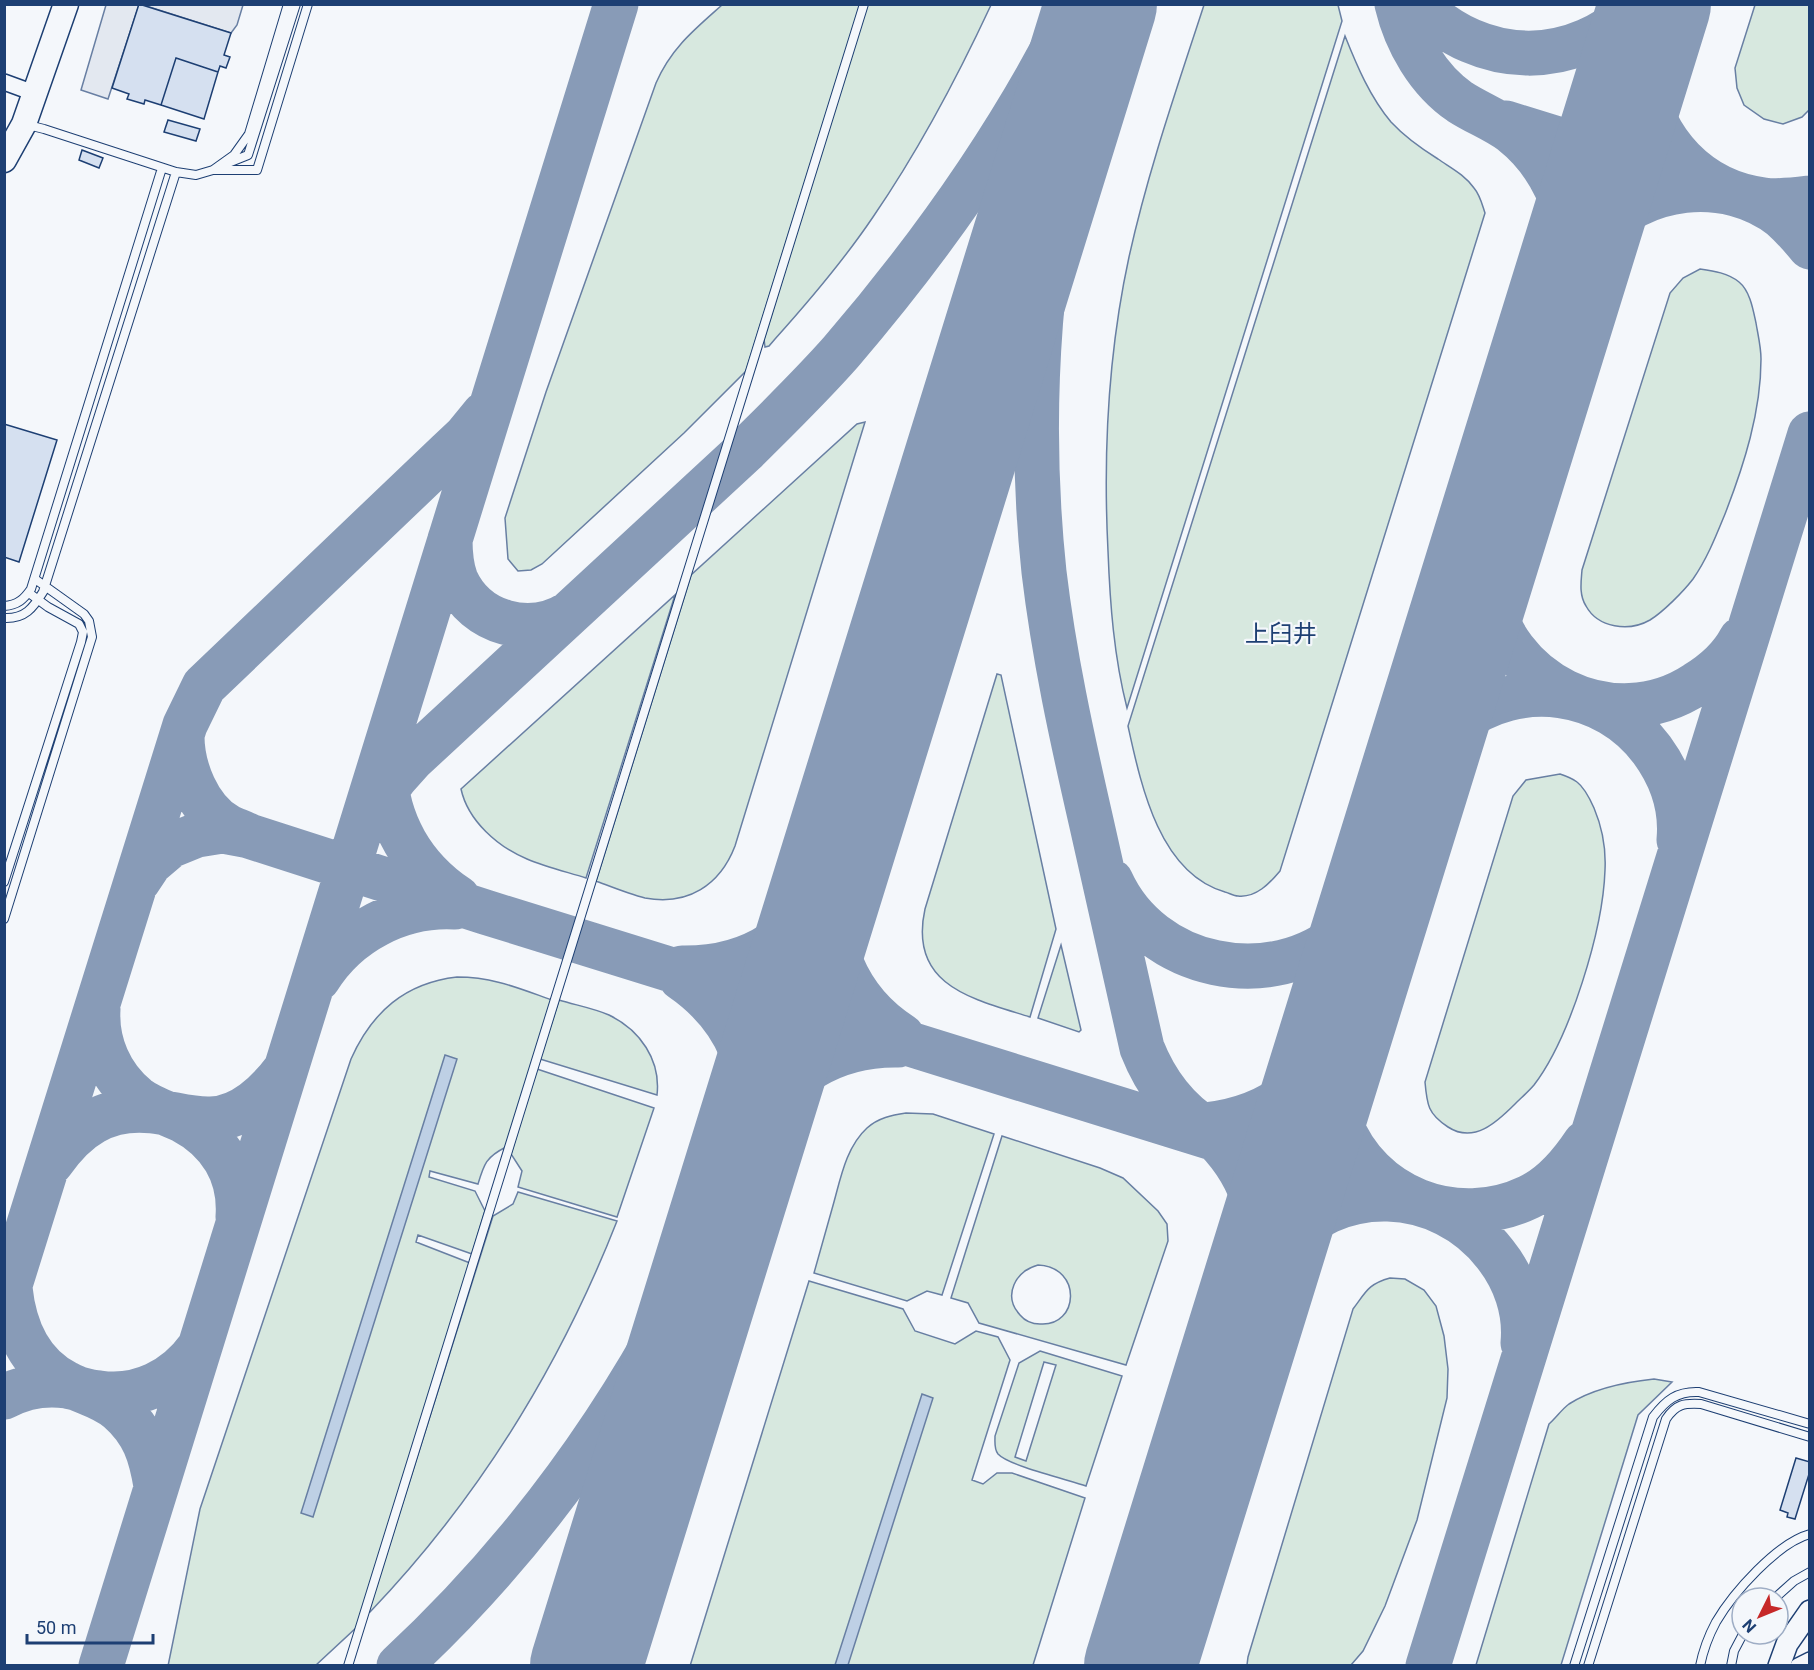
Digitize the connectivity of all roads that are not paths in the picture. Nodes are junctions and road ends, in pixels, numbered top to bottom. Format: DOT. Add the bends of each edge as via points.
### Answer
graph roads {
  1 [pos="66,4"];
  2 [pos="288,4"];
  3 [pos="297,4"];
  4 [pos="308,4"];
  5 [pos="864,4"];
  6 [pos="4,82"];
  7 [pos="34,93"];
  8 [pos="24,124"];
  9 [pos="4,160"];
  10 [pos="162,168"];
  11 [pos="214,169"];
  12 [pos="176,172"];
  13 [pos="34,579"];
  14 [pos="45,587"];
  15 [pos="29,593"];
  16 [pos="38,600"];
  17 [pos="4,606"];
  18 [pos="4,618"];
  19 [pos="4,882"];
  20 [pos="4,919"];
  21 [pos="1809,1424"];
  22 [pos="1809,1437"];
  23 [pos="1809,1534"];
  24 [pos="1809,1572"];
  25 [pos="1788,1586"];
  26 [pos="1809,1611"];
  27 [pos="1737,1646"];
  28 [pos="1809,1660"];
  29 [pos="348,1665"];
  30 [pos="1574,1665"];
  31 [pos="1588,1665"];
  32 [pos="1700,1665"];
  33 [pos="1731,1665"];
  34 [pos="1779,1665"];
  35 [pos="1798,1665"];
  1 -- 7 [label="main road"];
  2 -- 11 [label="lane" via="249,134 234,154"];
  3 -- 11 [label="lane" via="248,155"];
  4 -- 11 [label="lane" via="257,170"];
  5 -- 29 [label="lane"];
  6 -- 7 [label="street"];
  7 -- 8 [label="main road"];
  8 -- 9 [label="main road"];
  8 -- 10 [label="lane"];
  10 -- 12 [label="lane"];
  10 -- 13 [label="lane"];
  11 -- 12 [label="lane" via="196,175"];
  12 -- 14 [label="lane"];
  13 -- 14 [label="lane"];
  13 -- 15 [label="lane"];
  14 -- 16 [label="lane"];
  14 -- 20 [label="lane" via="84,614 92,637"];
  15 -- 16 [label="lane"];
  15 -- 17 [label="lane" via="23,600"];
  16 -- 18 [label="lane" via="32,609 13,619"];
  16 -- 19 [label="lane" via="79,624 81,642"];
  21 -- 30 [label="lane" via="1699,1392 1682,1393 1663,1404 1653,1417"];
  22 -- 31 [label="lane" via="1701,1404 1687,1403 1672,1410"];
  23 -- 32 [label="lane" via="1787,1544 1743,1586 1716,1623"];
  24 -- 25 [label="lane"];
  26 -- 34 [label="street" via="1786,1644"];
  27 -- 33 [label="lane"];
  28 -- 35 [label="street"];
}
